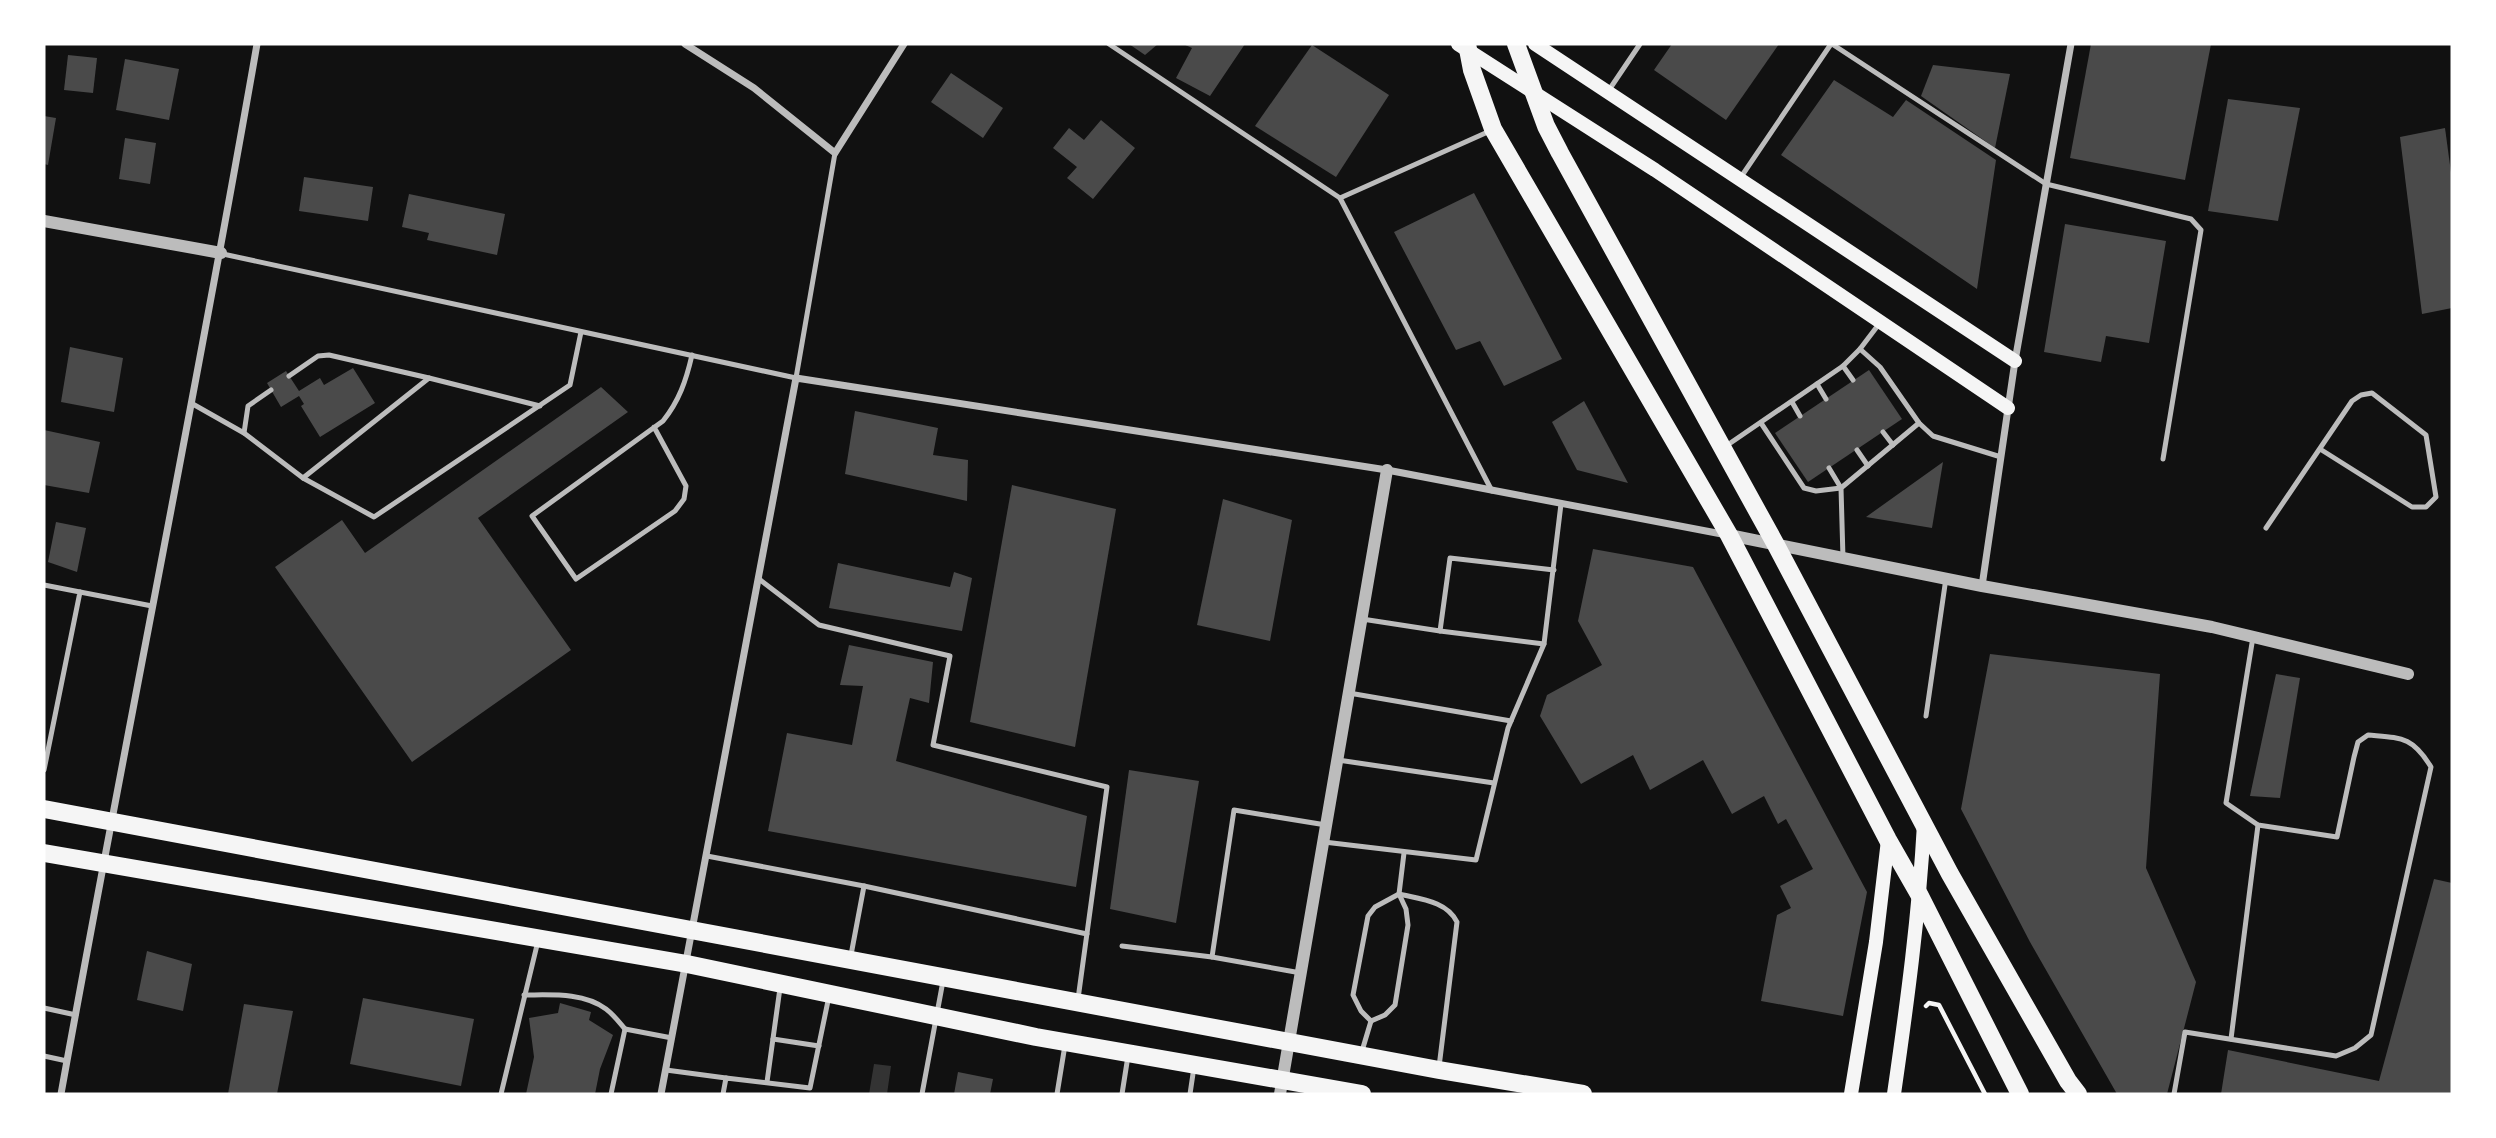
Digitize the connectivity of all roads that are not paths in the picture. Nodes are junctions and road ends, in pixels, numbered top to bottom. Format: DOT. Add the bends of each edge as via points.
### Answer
graph roads {
  1 [pos="257,44"];
  2 [pos="685,44"];
  3 [pos="904,44"];
  4 [pos="1109,44"];
  5 [pos="1516,44"];
  6 [pos="1535,44"];
  7 [pos="1640,44"];
  8 [pos="1832,44"];
  9 [pos="2071,44"];
  10 [pos="1464,46"];
  11 [pos="1533,90"];
  12 [pos="1607,93"];
  13 [pos="1493,129"];
  14 [pos="835,153"];
  15 [pos="1739,180"];
  16 [pos="2046,184"];
  17 [pos="1340,198"];
  18 [pos="44,221"];
  19 [pos="221,253"];
  20 [pos="1880,322"];
  21 [pos="581,332"];
  22 [pos="1860,349"];
  23 [pos="692,355"];
  24 [pos="2015,361"];
  25 [pos="1843,366"];
  26 [pos="289,376"];
  27 [pos="429,377"];
  28 [pos="796,378"];
  29 [pos="1853,380"];
  30 [pos="1817,384"];
  31 [pos="271,390"];
  32 [pos="1826,399"];
  33 [pos="1792,402"];
  34 [pos="191,403"];
  35 [pos="540,406"];
  36 [pos="2008,408"];
  37 [pos="1800,416"];
  38 [pos="1761,423"];
  39 [pos="1919,424"];
  40 [pos="654,427"];
  41 [pos="1884,432"];
  42 [pos="244,433"];
  43 [pos="1893,445"];
  44 [pos="1723,448"];
  45 [pos="2320,449"];
  46 [pos="1857,450"];
  47 [pos="2001,457"];
  48 [pos="2163,459"];
  49 [pos="1868,466"];
  50 [pos="1829,468"];
  51 [pos="1387,470"];
  52 [pos="303,478"];
  53 [pos="1841,488"];
  54 [pos="1492,491"];
  55 [pos="1562,504"];
  56 [pos="2266,528"];
  57 [pos="1730,535"];
  58 [pos="1776,545"];
  59 [pos="1843,558"];
  60 [pos="1554,570"];
  61 [pos="1947,578"];
  62 [pos="759,579"];
  63 [pos="44,584"];
  64 [pos="1982,586"];
  65 [pos="80,592"];
  66 [pos="152,606"];
  67 [pos="1361,618"];
  68 [pos="1440,631"];
  69 [pos="2253,637"];
  70 [pos="1544,645"];
  71 [pos="2408,674"];
  72 [pos="1349,693"];
  73 [pos="1926,716"];
  74 [pos="1511,721"];
  75 [pos="1337,760"];
  76 [pos="44,770"];
  77 [pos="1494,783"];
  78 [pos="44,809"];
  79 [pos="110,823"];
  80 [pos="1924,824"];
  81 [pos="1326,825"];
  82 [pos="2258,825"];
  83 [pos="1888,840"];
  84 [pos="1324,842"];
  85 [pos="44,853"];
  86 [pos="1404,853"];
  87 [pos="707,856"];
  88 [pos="103,863"];
  89 [pos="863,886"];
  90 [pos="1399,894"];
  91 [pos="1920,896"];
  92 [pos="693,931"];
  93 [pos="1087,933"];
  94 [pos="538,938"];
  95 [pos="1122,946"];
  96 [pos="1212,957"];
  97 [pos="850,960"];
  98 [pos="687,964"];
  99 [pos="1301,973"];
  100 [pos="944,978"];
  101 [pos="780,985"];
  102 [pos="830,994"];
  103 [pos="524,995"];
  104 [pos="1078,1003"];
  105 [pos="44,1008"];
  106 [pos="76,1015"];
  107 [pos="936,1017"];
  108 [pos="1371,1021"];
  109 [pos="625,1029"];
  110 [pos="672,1038"];
  111 [pos="774,1039"];
  112 [pos="2231,1039"];
  113 [pos="1065,1042"];
  114 [pos="1289,1042"];
  115 [pos="819,1046"];
  116 [pos="1129,1053"];
  117 [pos="1361,1055"];
  118 [pos="44,1056"];
  119 [pos="67,1062"];
  120 [pos="1195,1064"];
  121 [pos="806,1068"];
  122 [pos="666,1070"];
  123 [pos="814,1070"];
  124 [pos="1439,1070"];
  125 [pos="726,1077"];
  126 [pos="767,1082"];
  127 [pos="1282,1087"];
  128 [pos="61,1094"];
  129 [pos="501,1094"];
  130 [pos="611,1094"];
  131 [pos="661,1094"];
  132 [pos="723,1094"];
  133 [pos="922,1094"];
  134 [pos="1057,1094"];
  135 [pos="1122,1094"];
  136 [pos="1190,1094"];
  137 [pos="1362,1094"];
  138 [pos="1583,1094"];
  139 [pos="1851,1094"];
  140 [pos="1895,1094"];
  141 [pos="2020,1094"];
  142 [pos="2078,1094"];
  143 [pos="2174,1094"];
  1 -- 19 [label="street"];
  2 -- 14 [label="street" via="754,88"];
  3 -- 14 [label="street"];
  4 -- 17 [label="lane"];
  5 -- 11 [label="main road"];
  6 -- 12 [label="main road"];
  7 -- 12 [label="lane"];
  8 -- 15 [label="lane"];
  8 -- 16 [label="lane"];
  9 -- 16 [label="street"];
  10 -- 11 [label="main road"];
  10 -- 13 [label="main road"];
  11 -- 20 [label="main road"];
  11 -- 44 [label="main road" via="1555,144"];
  12 -- 15 [label="main road"];
  13 -- 17 [label="lane"];
  13 -- 57 [label="main road"];
  14 -- 28 [label="lane"];
  15 -- 24 [label="main road"];
  16 -- 24 [label="street"];
  16 -- 48 [label="lane" via="2191,219 2201,230"];
  17 -- 54 [label="lane"];
  18 -- 19 [label="street"];
  19 -- 21 [label="lane"];
  19 -- 34 [label="street"];
  20 -- 22 [label="lane"];
  20 -- 36 [label="main road"];
  21 -- 23 [label="lane"];
  21 -- 35 [label="lane" via="570,385"];
  22 -- 25 [label="lane"];
  22 -- 39 [label="lane" via="1880,368"];
  23 -- 28 [label="lane"];
  23 -- 40 [label="lane" via="676,406"];
  24 -- 36 [label="street"];
  25 -- 29 [label="lane"];
  25 -- 30 [label="lane"];
  26 -- 27 [label="lane" via="318,356 329,355"];
  27 -- 35 [label="lane"];
  27 -- 52 [label="lane"];
  28 -- 51 [label="street"];
  28 -- 62 [label="street"];
  30 -- 32 [label="lane"];
  30 -- 33 [label="lane"];
  31 -- 42 [label="lane" via="248,406"];
  33 -- 37 [label="lane"];
  33 -- 38 [label="lane"];
  34 -- 42 [label="lane"];
  34 -- 66 [label="street"];
  35 -- 52 [label="lane" via="374,517"];
  36 -- 47 [label="street"];
  38 -- 44 [label="lane"];
  38 -- 53 [label="lane" via="1804,488"];
  39 -- 43 [label="lane"];
  39 -- 47 [label="lane" via="1933,436"];
  40 -- 40 [label="lane" via="532,516 576,579 676,511 684,499 686,486"];
  41 -- 43 [label="lane"];
  42 -- 52 [label="lane"];
  43 -- 49 [label="lane"];
  44 -- 58 [label="main road"];
  45 -- 45 [label="lane" via="2352,401 2372,393 2426,435 2436,498 2426,507 2412,508"];
  45 -- 56 [label="lane"];
  46 -- 49 [label="lane"];
  47 -- 64 [label="street"];
  49 -- 53 [label="lane"];
  50 -- 53 [label="lane"];
  51 -- 54 [label="street"];
  51 -- 67 [label="street"];
  53 -- 59 [label="lane"];
  54 -- 55 [label="street"];
  55 -- 57 [label="street"];
  55 -- 60 [label="lane"];
  57 -- 58 [label="street"];
  57 -- 83 [label="main road"];
  58 -- 59 [label="street"];
  58 -- 80 [label="main road"];
  59 -- 61 [label="street"];
  60 -- 68 [label="lane" via="1450,558"];
  60 -- 70 [label="lane"];
  61 -- 64 [label="street"];
  61 -- 73 [label="lane"];
  62 -- 87 [label="street"];
  62 -- 93 [label="lane" via="819,625 950,656 933,745 1107,787"];
  63 -- 65 [label="lane"];
  64 -- 69 [label="street"];
  65 -- 66 [label="lane"];
  65 -- 76 [label="lane"];
  66 -- 79 [label="street"];
  67 -- 68 [label="lane"];
  67 -- 72 [label="street"];
  68 -- 70 [label="lane"];
  69 -- 71 [label="street"];
  69 -- 82 [label="lane" via="2226,803"];
  70 -- 74 [label="lane"];
  72 -- 74 [label="lane"];
  72 -- 75 [label="street"];
  74 -- 77 [label="lane"];
  75 -- 77 [label="lane"];
  75 -- 81 [label="street"];
  77 -- 86 [label="lane" via="1476,860"];
  78 -- 79 [label="main road"];
  79 -- 88 [label="street"];
  79 -- 92 [label="main road"];
  80 -- 91 [label="main road"];
  80 -- 142 [label="main road"];
  81 -- 84 [label="street"];
  81 -- 96 [label="lane" via="1234,810"];
  82 -- 112 [label="lane"];
  82 -- 112 [label="lane" via="2337,837 2358,742 2368,735 2400,738 2419,748 2431,766 2371,1035 2336,1056"];
  83 -- 91 [label="main road"];
  83 -- 139 [label="main road"];
  84 -- 86 [label="lane"];
  84 -- 99 [label="street"];
  85 -- 88 [label="main road"];
  86 -- 90 [label="lane"];
  87 -- 89 [label="lane"];
  87 -- 92 [label="street"];
  88 -- 94 [label="main road"];
  88 -- 106 [label="street"];
  89 -- 93 [label="lane"];
  89 -- 97 [label="lane"];
  90 -- 108 [label="lane" via="1408,925 1395,1005"];
  90 -- 108 [label="lane" via="1375,907 1364,929 1353,995"];
  90 -- 124 [label="lane" via="1437,903 1457,922"];
  91 -- 140 [label="main road"];
  91 -- 141 [label="main road"];
  92 -- 97 [label="main road"];
  92 -- 98 [label="street"];
  93 -- 104 [label="lane"];
  94 -- 98 [label="main road"];
  94 -- 103 [label="lane"];
  95 -- 96 [label="lane"];
  96 -- 99 [label="lane"];
  97 -- 100 [label="main road"];
  98 -- 101 [label="main road"];
  98 -- 110 [label="street"];
  99 -- 114 [label="street"];
  100 -- 104 [label="main road"];
  100 -- 107 [label="lane"];
  101 -- 102 [label="main road"];
  101 -- 111 [label="lane"];
  102 -- 107 [label="main road"];
  102 -- 115 [label="lane"];
  103 -- 109 [label="lane" via="581,998 605,1008"];
  103 -- 129 [label="lane"];
  104 -- 114 [label="main road"];
  105 -- 106 [label="lane"];
  106 -- 119 [label="street"];
  107 -- 113 [label="main road"];
  107 -- 133 [label="lane"];
  108 -- 117 [label="lane"];
  109 -- 110 [label="lane"];
  109 -- 130 [label="lane"];
  110 -- 122 [label="street"];
  111 -- 115 [label="lane"];
  111 -- 126 [label="lane"];
  112 -- 143 [label="lane" via="2185,1032"];
  113 -- 116 [label="main road"];
  113 -- 134 [label="lane"];
  114 -- 117 [label="main road"];
  114 -- 127 [label="street"];
  115 -- 123 [label="lane"];
  116 -- 120 [label="main road"];
  116 -- 135 [label="lane"];
  117 -- 124 [label="main road"];
  118 -- 119 [label="lane"];
  119 -- 128 [label="street"];
  120 -- 127 [label="main road"];
  120 -- 136 [label="lane"];
  121 -- 123 [label="lane"];
  122 -- 125 [label="lane"];
  122 -- 131 [label="street"];
  123 -- 126 [label="lane" via="810,1088"];
  124 -- 138 [label="main road"];
  125 -- 126 [label="lane"];
  125 -- 132 [label="lane"];
  127 -- 137 [label="main road"];
}
